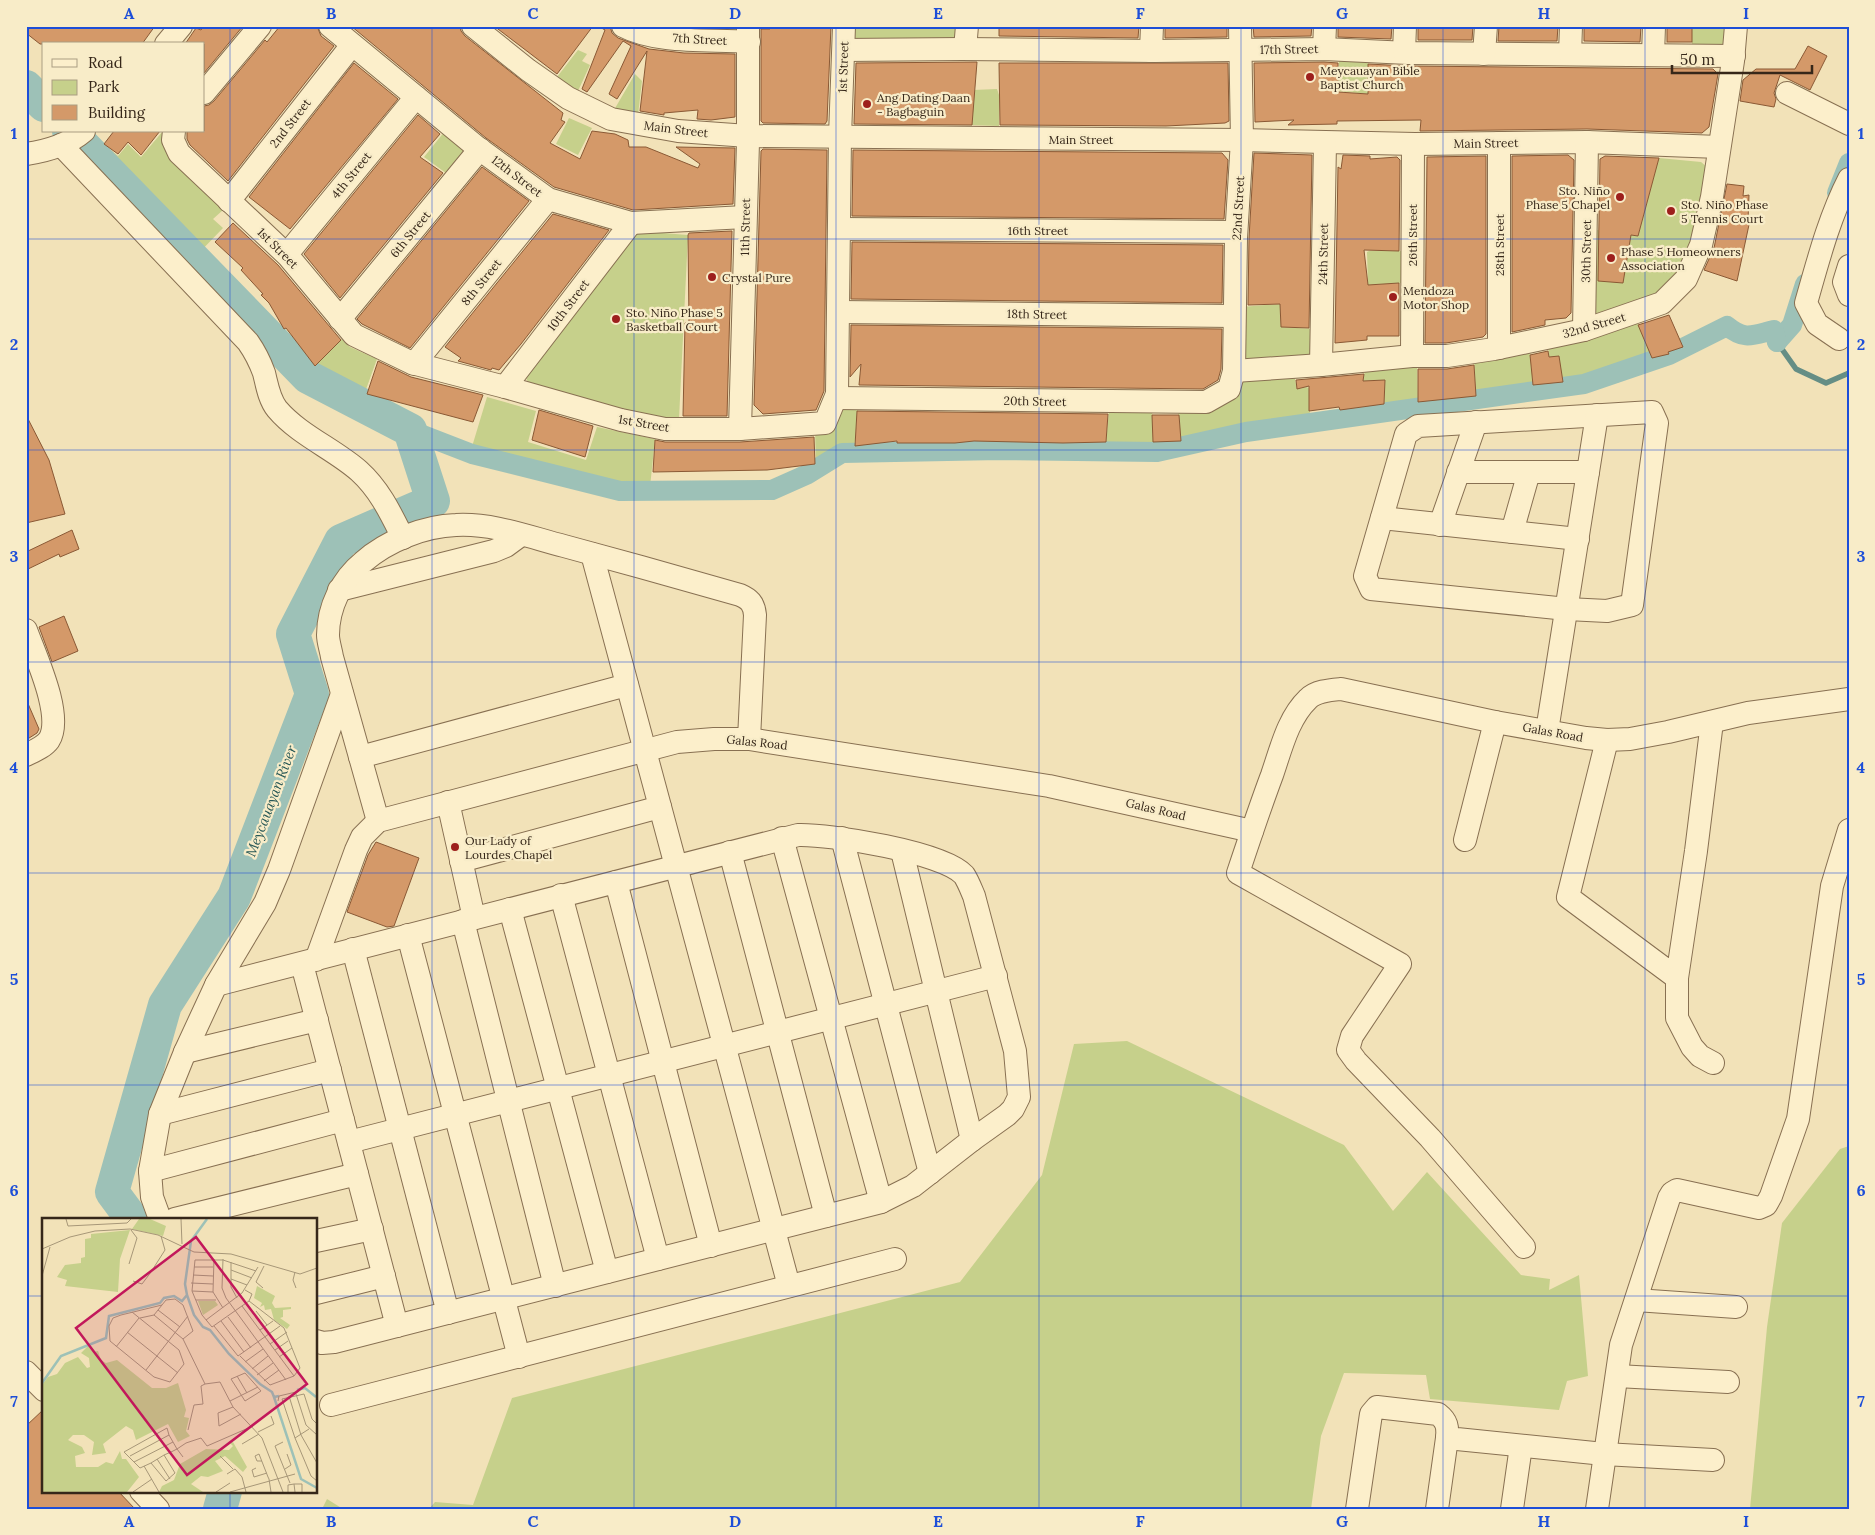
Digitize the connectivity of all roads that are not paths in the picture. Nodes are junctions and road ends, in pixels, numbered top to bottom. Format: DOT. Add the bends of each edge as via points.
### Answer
graph roads {
  1 [pos="181,26"];
  2 [pos="260,26"];
  3 [pos="330,26"];
  4 [pos="473,26"];
  5 [pos="623,26"];
  6 [pos="844,26"];
  7 [pos="966,26"];
  8 [pos="1152,26"];
  9 [pos="1240,26"];
  10 [pos="1325,26"];
  11 [pos="1405,26"];
  12 [pos="1486,26"];
  13 [pos="1572,26"];
  14 [pos="1654,26"];
  15 [pos="1736,26"];
  16 [pos="668,32"];
  17 [pos="748,34"];
  18 [pos="168,42"];
  19 [pos="352,45"];
  20 [pos="965,49"];
  21 [pos="1324,49"];
  22 [pos="844,50"];
  23 [pos="1151,51"];
  24 [pos="1240,51"];
  25 [pos="1404,52"];
  26 [pos="1484,54"];
  27 [pos="1570,54"];
  28 [pos="1653,55"];
  29 [pos="1734,56"];
  30 [pos="205,92"];
  31 [pos="1786,93"];
  32 [pos="416,97"];
  33 [pos="1849,124"];
  34 [pos="83,132"];
  35 [pos="174,132"];
  36 [pos="748,136"];
  37 [pos="840,136"];
  38 [pos="1242,140"];
  39 [pos="1587,142"];
  40 [pos="1325,143"];
  41 [pos="1499,143"];
  42 [pos="1413,144"];
  43 [pos="61,145"];
  44 [pos="1719,147"];
  45 [pos="480,149"];
  46 [pos="26,154"];
  47 [pos="1849,180"];
  48 [pos="548,200"];
  49 [pos="229,201"];
  50 [pos="746,217"];
  51 [pos="631,223"];
  52 [pos="840,229"];
  53 [pos="1236,232"];
  54 [pos="287,254"];
  55 [pos="1849,266"];
  56 [pos="1848,294"];
  57 [pos="839,312"];
  58 [pos="1234,316"];
  59 [pos="340,319"];
  60 [pos="1584,330"];
  61 [pos="1839,339"];
  62 [pos="1499,348"];
  63 [pos="1412,356"];
  64 [pos="414,364"];
  65 [pos="1321,365"];
  66 [pos="1232,380"];
  67 [pos="506,387"];
  68 [pos="837,398"];
  69 [pos="1597,415"];
  70 [pos="1476,422"];
  71 [pos="740,428"];
  72 [pos="1458,472"];
  73 [pos="1529,472"];
  74 [pos="1588,472"];
  75 [pos="1382,518"];
  76 [pos="1440,525"];
  77 [pos="495,528"];
  78 [pos="1512,532"];
  79 [pos="401,533"];
  80 [pos="522,535"];
  81 [pos="1578,539"];
  82 [pos="494,551"];
  83 [pos="592,554"];
  84 [pos="339,590"];
  85 [pos="1567,609"];
  86 [pos="26,630"];
  87 [pos="627,685"];
  88 [pos="342,694"];
  89 [pos="1849,699"];
  90 [pos="1495,722"];
  91 [pos="1712,722"];
  92 [pos="1547,731"];
  93 [pos="749,739"];
  94 [pos="1606,740"];
  95 [pos="645,751"];
  96 [pos="26,755"];
  97 [pos="360,757"];
  98 [pos="448,802"];
  99 [pos="660,807"];
  100 [pos="378,821"];
  101 [pos="1849,830"];
  102 [pos="1252,831"];
  103 [pos="782,838"];
  104 [pos="842,838"];
  105 [pos="1465,840"];
  106 [pos="902,851"];
  107 [pos="730,852"];
  108 [pos="461,861"];
  109 [pos="676,866"];
  110 [pos="616,882"];
  111 [pos="561,896"];
  112 [pos="510,909"];
  113 [pos="468,920"];
  114 [pos="408,935"];
  115 [pos="353,949"];
  116 [pos="309,962"];
  117 [pos="996,976"];
  118 [pos="1678,978"];
  119 [pos="216,985"];
  120 [pos="936,991"];
  121 [pos="885,1004"];
  122 [pos="831,1018"];
  123 [pos="317,1020"];
  124 [pos="777,1032"];
  125 [pos="724,1046"];
  126 [pos="185,1052"];
  127 [pos="663,1061"];
  128 [pos="1713,1063"];
  129 [pos="330,1070"];
  130 [pos="609,1075"];
  131 [pos="558,1088"];
  132 [pos="508,1101"];
  133 [pos="160,1114"];
  134 [pos="455,1114"];
  135 [pos="343,1120"];
  136 [pos="400,1128"];
  137 [pos="972,1140"];
  138 [pos="349,1142"];
  139 [pos="150,1171"];
  140 [pos="930,1173"];
  141 [pos="357,1174"];
  142 [pos="881,1202"];
  143 [pos="826,1216"];
  144 [pos="160,1218"];
  145 [pos="180,1218"];
  146 [pos="372,1229"];
  147 [pos="774,1229"];
  148 [pos="318,1242"];
  149 [pos="711,1246"];
  150 [pos="1524,1247"];
  151 [pos="658,1259"];
  152 [pos="895,1259"];
  153 [pos="607,1272"];
  154 [pos="384,1276"];
  155 [pos="555,1286"];
  156 [pos="789,1286"];
  157 [pos="318,1292"];
  158 [pos="504,1299"];
  159 [pos="1636,1300"];
  160 [pos="1736,1307"];
  161 [pos="448,1313"];
  162 [pos="397,1326"];
  163 [pos="318,1342"];
  164 [pos="519,1357"];
  165 [pos="26,1372"];
  166 [pos="1617,1376"];
  167 [pos="1728,1382"];
  168 [pos="42,1388"];
  169 [pos="331,1406"];
  170 [pos="1448,1438"];
  171 [pos="1521,1446"];
  172 [pos="1604,1454"];
  173 [pos="1713,1460"];
  174 [pos="142,1492"];
  175 [pos="158,1509"];
  176 [pos="1357,1509"];
  177 [pos="1437,1509"];
  178 [pos="1512,1509"];
  179 [pos="1596,1509"];
  1 -- 18 [label="street"];
  2 -- 30 [label="street"];
  3 -- 19 [label="street, 12th Street"];
  4 -- 36 [label="street, Main Street" via="568,98 611,120 678,131"];
  5 -- 16 [label="street, 7th Street" via="634,32"];
  6 -- 22 [label="street, 1st Street"];
  7 -- 20 [label="street"];
  8 -- 23 [label="street"];
  9 -- 24 [label="street, 22nd Street"];
  10 -- 21 [label="street"];
  11 -- 25 [label="street"];
  12 -- 26 [label="street"];
  13 -- 27 [label="street"];
  14 -- 28 [label="street"];
  15 -- 29 [label="street, 32nd Street"];
  16 -- 17 [label="street, 7th Street"];
  17 -- 36 [label="street, 11th Street"];
  19 -- 32 [label="street, 12th Street"];
  19 -- 49 [label="street, 2nd Street"];
  20 -- 22 [label="street, 17th Street"];
  20 -- 23 [label="street, 17th Street"];
  21 -- 24 [label="street, 17th Street"];
  21 -- 25 [label="street, 17th Street"];
  22 -- 37 [label="street, 1st Street"];
  23 -- 24 [label="street, 17th Street"];
  24 -- 38 [label="street, 22nd Street"];
  25 -- 26 [label="street, 17th Street"];
  26 -- 27 [label="street, 17th Street"];
  27 -- 28 [label="street, 17th Street"];
  28 -- 29 [label="street, 17th Street"];
  29 -- 44 [label="street, 32nd Street"];
  31 -- 33 [label="street"];
  32 -- 45 [label="street, 12th Street"];
  32 -- 54 [label="street, 4th Street"];
  34 -- 43 [label="street"];
  35 -- 49 [label="street, 1st Street" via="173,140 179,152"];
  36 -- 37 [label="street, Main Street"];
  36 -- 50 [label="street, 11th Street"];
  37 -- 38 [label="street, Main Street"];
  37 -- 52 [label="street, 1st Street"];
  38 -- 40 [label="street, Main Street"];
  38 -- 53 [label="street, 22nd Street"];
  39 -- 41 [label="street, Main Street"];
  39 -- 44 [label="street, Main Street"];
  39 -- 60 [label="street, 30th Street"];
  40 -- 42 [label="street, Main Street"];
  40 -- 65 [label="street, 24th Street"];
  41 -- 42 [label="street, Main Street"];
  41 -- 62 [label="street, 28th Street"];
  42 -- 63 [label="street, 26th Street"];
  43 -- 46 [label="street"];
  43 -- 79 [label="street" via="248,342 256,354 276,407 289,421 361,472 387,505"];
  44 -- 60 [label="street, 32nd Street" via="1701,245 1686,279 1662,303"];
  45 -- 48 [label="street, 12th Street"];
  45 -- 59 [label="street, 6th Street"];
  47 -- 61 [label="street" via="1819,256 1806,303 1817,324"];
  48 -- 51 [label="street, 12th Street"];
  48 -- 64 [label="street, 8th Street"];
  49 -- 54 [label="street, 1st Street"];
  50 -- 51 [label="street, 12th Street"];
  50 -- 71 [label="street, 11th Street"];
  51 -- 67 [label="street, 10th Street"];
  52 -- 53 [label="street, 16th Street"];
  52 -- 57 [label="street, 1st Street"];
  53 -- 58 [label="street, 22nd Street"];
  54 -- 59 [label="street, 1st Street"];
  55 -- 56 [label="street" via="1844,282"];
  57 -- 58 [label="street, 18th Street"];
  57 -- 68 [label="street, 1st Street"];
  58 -- 66 [label="street, 22nd Street"];
  59 -- 64 [label="street, 1st Street" via="354,335"];
  60 -- 62 [label="street, 32nd Street"];
  62 -- 63 [label="street, 32nd Street" via="1447,356"];
  63 -- 65 [label="street, 32nd Street"];
  64 -- 67 [label="street, 1st Street"];
  65 -- 66 [label="street, 32nd Street"];
  66 -- 68 [label="street, 20th Street" via="1206,402"];
  67 -- 71 [label="street, 1st Street" via="665,429"];
  68 -- 71 [label="street, 1st Street" via="825,423"];
  69 -- 70 [label="street"];
  69 -- 74 [label="street"];
  69 -- 85 [label="street" via="1652,412 1657,423 1632,605 1608,611"];
  70 -- 72 [label="street"];
  70 -- 75 [label="street" via="1418,426 1406,434"];
  72 -- 73 [label="street"];
  72 -- 76 [label="street"];
  73 -- 74 [label="street"];
  73 -- 78 [label="street"];
  74 -- 81 [label="street"];
  75 -- 76 [label="street"];
  75 -- 85 [label="street" via="1365,576 1371,588"];
  76 -- 78 [label="street"];
  77 -- 79 [label="street" via="456,525"];
  77 -- 80 [label="street"];
  77 -- 82 [label="street"];
  78 -- 81 [label="street"];
  79 -- 84 [label="street" via="355,568"];
  80 -- 82 [label="street"];
  80 -- 83 [label="street"];
  81 -- 85 [label="street"];
  82 -- 84 [label="street"];
  83 -- 87 [label="street"];
  83 -- 93 [label="street" via="740,594 752,602 755,615"];
  84 -- 88 [label="street" via="331,612 328,635"];
  85 -- 92 [label="street"];
  86 -- 96 [label="street" via="48,687 53,729 44,746"];
  87 -- 95 [label="street"];
  87 -- 97 [label="street"];
  88 -- 97 [label="street"];
  88 -- 119 [label="street" via="279,870 260,912"];
  89 -- 91 [label="street, Galas Road" via="1772,709"];
  90 -- 92 [label="street, Galas Road"];
  90 -- 102 [label="street, Galas Road" via="1340,689 1310,697 1292,721"];
  90 -- 105 [label="street"];
  91 -- 94 [label="street, Galas Road" via="1630,739"];
  91 -- 118 [label="street"];
  92 -- 94 [label="street, Galas Road"];
  93 -- 95 [label="street, Galas Road" via="677,742"];
  93 -- 102 [label="street, Galas Road" via="1049,786"];
  94 -- 118 [label="street" via="1568,897"];
  95 -- 98 [label="street, Galas Road"];
  95 -- 99 [label="street"];
  97 -- 100 [label="street"];
  98 -- 100 [label="street, Galas Road"];
  98 -- 108 [label="street"];
  99 -- 108 [label="street"];
  99 -- 109 [label="street"];
  100 -- 116 [label="street" via="362,837"];
  101 -- 159 [label="street" via="1832,886 1798,1119 1771,1196 1766,1205 1759,1208 1677,1190 1672,1193"];
  102 -- 150 [label="street" via="1238,873 1400,964 1352,1036 1348,1050 1430,1138"];
  103 -- 104 [label="street" via="816,834"];
  103 -- 107 [label="street"];
  103 -- 122 [label="street"];
  104 -- 106 [label="street"];
  104 -- 121 [label="street"];
  106 -- 117 [label="street" via="943,863 964,876 974,896"];
  106 -- 120 [label="street"];
  107 -- 109 [label="street"];
  107 -- 124 [label="street"];
  108 -- 113 [label="street"];
  109 -- 110 [label="street"];
  109 -- 125 [label="street"];
  110 -- 111 [label="street"];
  110 -- 127 [label="street"];
  111 -- 112 [label="street"];
  111 -- 130 [label="street"];
  112 -- 113 [label="street"];
  112 -- 131 [label="street"];
  113 -- 114 [label="street"];
  113 -- 132 [label="street"];
  114 -- 115 [label="street"];
  114 -- 134 [label="street"];
  115 -- 116 [label="street"];
  115 -- 136 [label="street"];
  116 -- 119 [label="street"];
  116 -- 123 [label="street"];
  117 -- 120 [label="street"];
  117 -- 137 [label="street" via="1015,1051 1019,1097 1008,1115"];
  118 -- 128 [label="street" via="1677,1018 1692,1047"];
  119 -- 126 [label="street"];
  120 -- 121 [label="street"];
  120 -- 137 [label="street"];
  121 -- 122 [label="street"];
  121 -- 140 [label="street"];
  122 -- 124 [label="street"];
  122 -- 142 [label="street"];
  123 -- 126 [label="street"];
  123 -- 129 [label="street"];
  124 -- 125 [label="street"];
  124 -- 143 [label="street"];
  125 -- 127 [label="street"];
  125 -- 147 [label="street"];
  126 -- 133 [label="street"];
  127 -- 130 [label="street"];
  127 -- 149 [label="street"];
  129 -- 133 [label="street"];
  129 -- 135 [label="street"];
  130 -- 131 [label="street"];
  130 -- 151 [label="street"];
  131 -- 132 [label="street"];
  131 -- 153 [label="street"];
  132 -- 134 [label="street"];
  132 -- 155 [label="street"];
  133 -- 139 [label="street"];
  134 -- 136 [label="street"];
  134 -- 158 [label="street"];
  135 -- 138 [label="street"];
  135 -- 139 [label="street"];
  136 -- 138 [label="street"];
  136 -- 161 [label="street"];
  137 -- 140 [label="street"];
  138 -- 141 [label="street"];
  139 -- 144 [label="street" via="152,1197"];
  140 -- 142 [label="street" via="913,1186"];
  141 -- 145 [label="street"];
  141 -- 146 [label="street"];
  142 -- 143 [label="street"];
  143 -- 147 [label="street"];
  146 -- 148 [label="street"];
  146 -- 154 [label="street"];
  147 -- 149 [label="street"];
  147 -- 156 [label="street"];
  149 -- 151 [label="street"];
  151 -- 153 [label="street"];
  152 -- 156 [label="street"];
  153 -- 155 [label="street"];
  154 -- 157 [label="street"];
  154 -- 162 [label="street"];
  155 -- 158 [label="street"];
  156 -- 164 [label="street"];
  158 -- 161 [label="street"];
  158 -- 164 [label="street"];
  159 -- 160 [label="street"];
  159 -- 166 [label="street" via="1621,1345"];
  161 -- 162 [label="street"];
  162 -- 163 [label="street" via="334,1342"];
  164 -- 169 [label="street"];
  165 -- 168 [label="street"];
  166 -- 167 [label="street"];
  166 -- 172 [label="street"];
  170 -- 171 [label="street"];
  170 -- 176 [label="street" via="1448,1428 1438,1414 1377,1407 1371,1414"];
  170 -- 177 [label="street"];
  171 -- 172 [label="street"];
  171 -- 178 [label="street"];
  172 -- 173 [label="street"];
  172 -- 179 [label="street"];
  174 -- 175 [label="street"];
}
